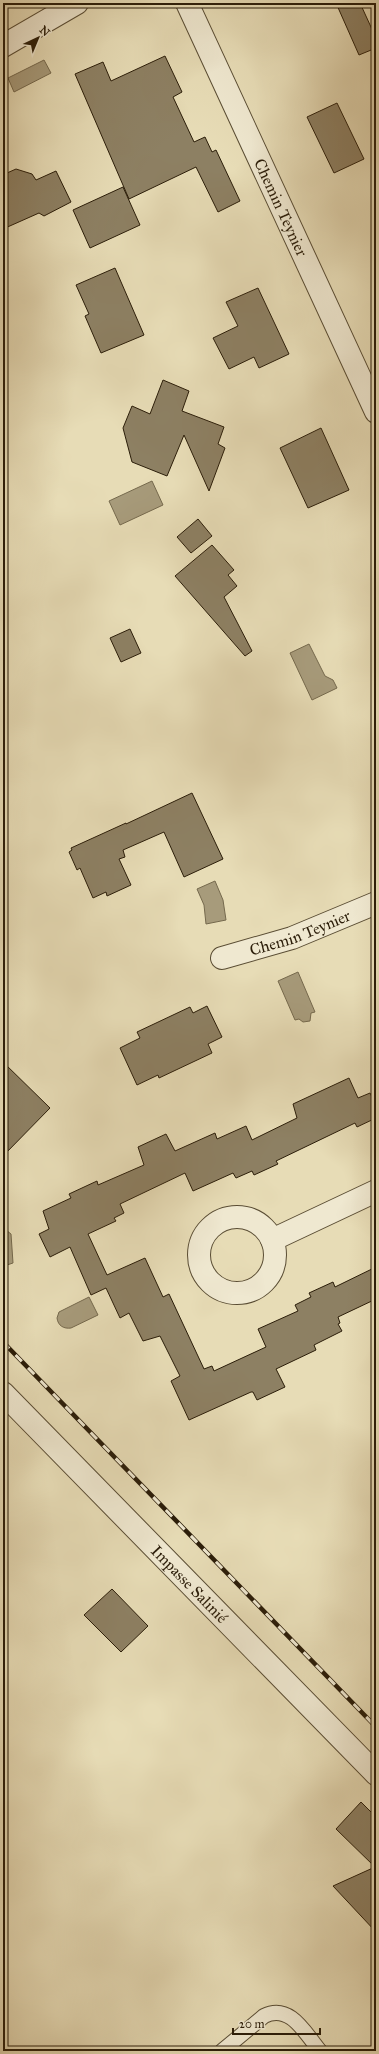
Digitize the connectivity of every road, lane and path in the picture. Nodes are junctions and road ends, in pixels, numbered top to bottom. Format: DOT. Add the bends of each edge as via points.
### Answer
graph roads {
  1 [pos="77,3"];
  2 [pos="187,3"];
  3 [pos="3,46"];
  4 [pos="376,412"];
  5 [pos="376,903"];
  6 [pos="222,958"];
  7 [pos="376,1191"];
  8 [pos="272,1240"];
  9 [pos="3,1393"];
  10 [pos="376,1774"];
  11 [pos="222,2051"];
  12 [pos="320,2051"];
  1 -- 3 [label="street"];
  2 -- 4 [label="street, Chemin Teynier"];
  5 -- 6 [label="street, Chemin Teynier" via="292,938"];
  7 -- 8 [label="street"];
  9 -- 10 [label="street, Impasse Salinié"];
  11 -- 12 [label="lane" via="264,2016 271,2012 279,2012 287,2014 296,2022"];
}
